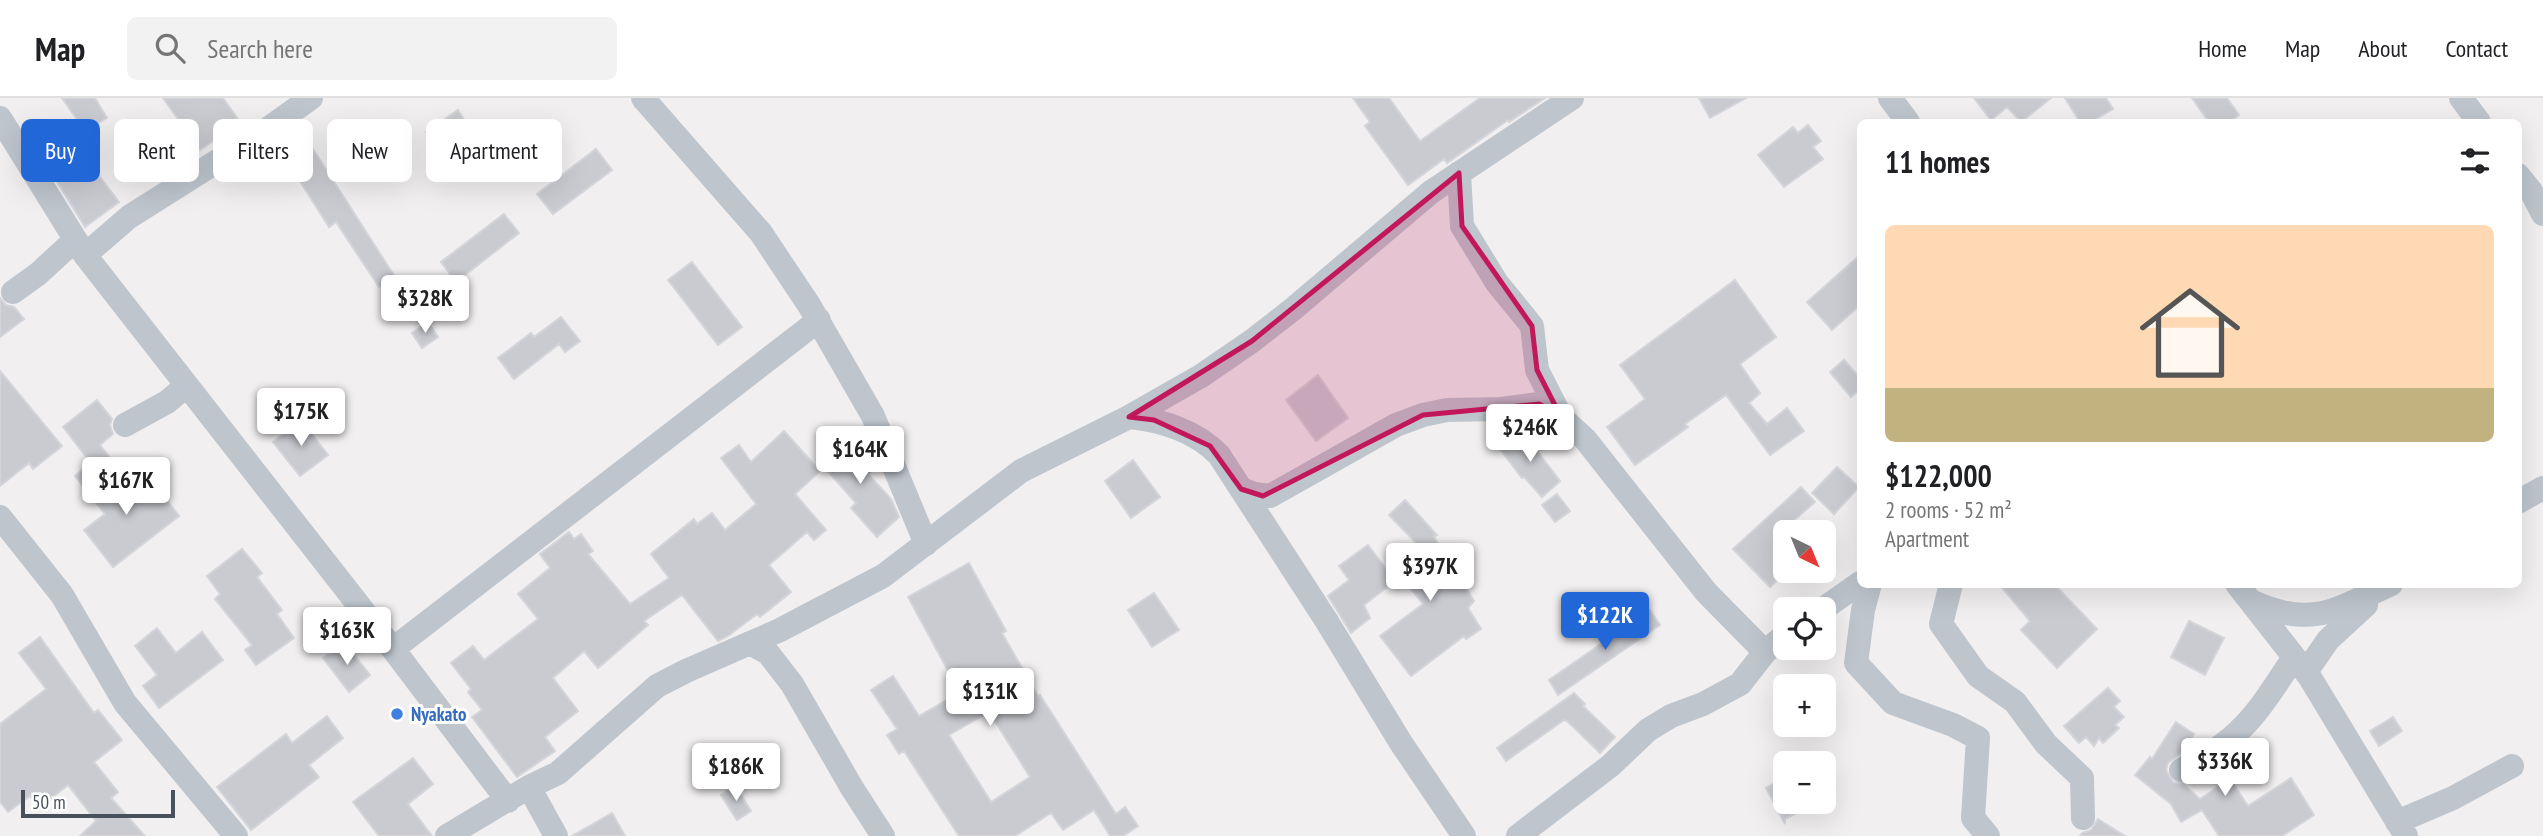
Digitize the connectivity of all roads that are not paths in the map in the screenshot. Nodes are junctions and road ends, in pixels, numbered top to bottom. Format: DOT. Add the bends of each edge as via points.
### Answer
graph roads {
  1 [pos="311,98"];
  2 [pos="643,98"];
  3 [pos="1572,98"];
  4 [pos="1890,98"];
  5 [pos="2461,98"];
  6 [pos="0,117"];
  7 [pos="1906,119"];
  8 [pos="2477,119"];
  9 [pos="1459,173"];
  10 [pos="2531,185"];
  11 [pos="2543,214"];
  12 [pos="80,247"];
  13 [pos="13,292"];
  14 [pos="818,320"];
  15 [pos="186,386"];
  16 [pos="1129,417"];
  17 [pos="1561,417"];
  18 [pos="125,425"];
  19 [pos="2543,488"];
  20 [pos="1241,489"];
  21 [pos="2522,500"];
  22 [pos="0,517"];
  23 [pos="926,544"];
  24 [pos="1857,585"];
  25 [pos="1869,588"];
  26 [pos="1950,588"];
  27 [pos="2382,588"];
  28 [pos="2386,588"];
  29 [pos="2244,593"];
  30 [pos="1836,600"];
  31 [pos="750,643"];
  32 [pos="1773,645"];
  33 [pos="393,649"];
  34 [pos="1765,652"];
  35 [pos="2300,665"];
  36 [pos="2512,766"];
  37 [pos="2182,771"];
  38 [pos="529,787"];
  39 [pos="508,801"];
  40 [pos="2083,818"];
  41 [pos="2397,830"];
  42 [pos="236,836"];
  43 [pos="447,836"];
  44 [pos="556,836"];
  45 [pos="883,836"];
  46 [pos="1464,836"];
  47 [pos="1518,836"];
  48 [pos="1988,836"];
  1 -- 12 [label="street"];
  2 -- 14 [label="street" via="761,233"];
  3 -- 9 [label="street"];
  4 -- 7 [label="street"];
  5 -- 8 [label="street"];
  6 -- 12 [label="street"];
  9 -- 16 [label="street" via="1416,203 1252,341"];
  9 -- 17 [label="street" via="1462,226 1497,283 1532,326 1537,370"];
  10 -- 11 [label="street"];
  12 -- 13 [label="street"];
  12 -- 15 [label="street"];
  14 -- 23 [label="street" via="873,416"];
  14 -- 33 [label="street"];
  15 -- 18 [label="street"];
  15 -- 33 [label="street"];
  16 -- 20 [label="street" via="1154,420 1210,446"];
  16 -- 23 [label="street" via="1021,471"];
  17 -- 20 [label="street" via="1539,404 1423,415 1362,442 1270,496"];
  17 -- 34 [label="street" via="1616,476 1706,592"];
  19 -- 21 [label="street"];
  20 -- 46 [label="street"];
  22 -- 42 [label="street" via="62,595 125,703"];
  23 -- 31 [label="street" via="883,576"];
  24 -- 30 [label="street"];
  25 -- 48 [label="street" via="1856,663 1894,703 1978,738 1973,818"];
  26 -- 40 [label="street" via="1941,624 1978,676 2015,702 2046,744 2082,778"];
  27 -- 29 [label="street" via="2319,615 2275,612"];
  28 -- 35 [label="street"];
  29 -- 35 [label="street"];
  31 -- 38 [label="street" via="657,686 558,773"];
  31 -- 45 [label="street" via="768,653 792,684"];
  32 -- 34 [label="street"];
  33 -- 39 [label="street"];
  34 -- 47 [label="street" via="1740,684 1648,730 1610,766"];
  35 -- 37 [label="street" via="2222,748"];
  35 -- 41 [label="street"];
  36 -- 41 [label="street"];
  38 -- 39 [label="street"];
  38 -- 44 [label="street"];
  39 -- 43 [label="street"];
}
